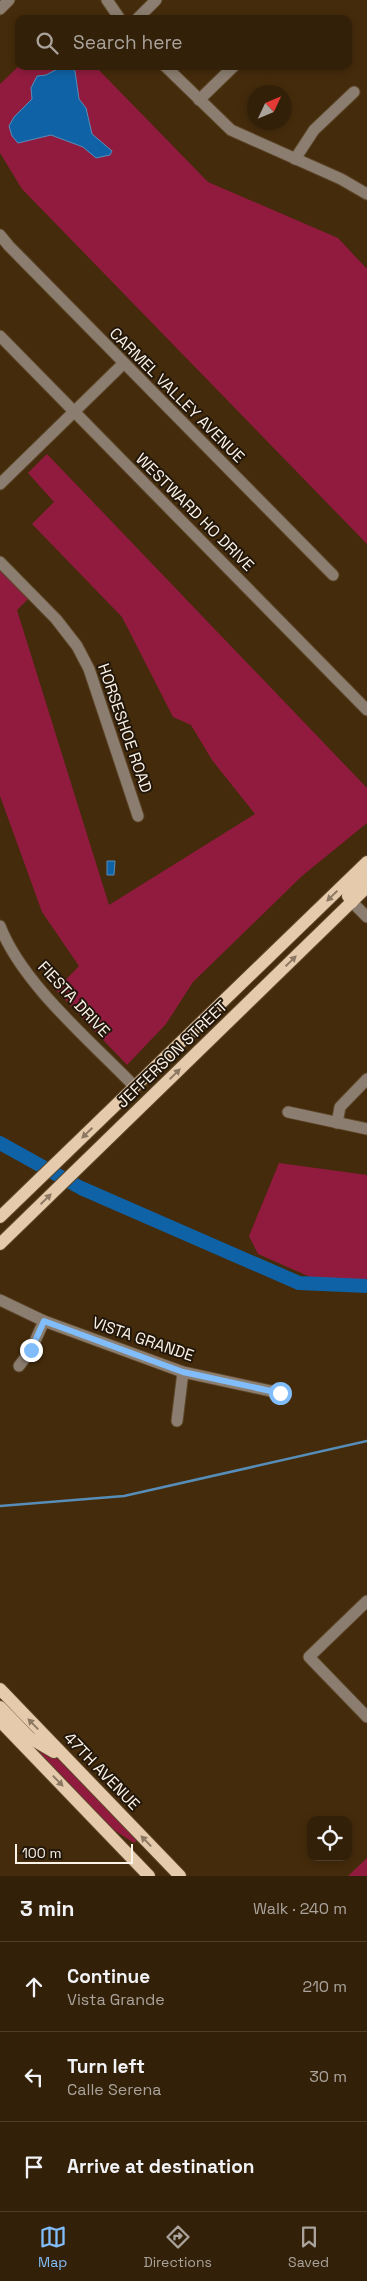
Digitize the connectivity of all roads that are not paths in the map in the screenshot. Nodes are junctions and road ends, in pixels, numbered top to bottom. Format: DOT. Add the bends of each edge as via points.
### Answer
graph roads {
  1 [pos="107,0"];
  2 [pos="156,0"];
  3 [pos="117,15"];
  4 [pos="141,15"];
  5 [pos="169,70"];
  6 [pos="230,70"];
  7 [pos="354,92"];
  8 [pos="199,100"];
  9 [pos="295,159"];
  10 [pos="367,194"];
  11 [pos="0,235"];
  12 [pos="0,336"];
  13 [pos="123,364"];
  14 [pos="74,412"];
  15 [pos="0,484"];
  16 [pos="0,562"];
  17 [pos="333,575"];
  18 [pos="367,710"];
  19 [pos="138,816"];
  20 [pos="367,862"];
  21 [pos="367,874"];
  22 [pos="367,887"];
  23 [pos="352,902"];
  24 [pos="367,917"];
  25 [pos="0,926"];
  26 [pos="367,1079"];
  27 [pos="135,1087"];
  28 [pos="288,1112"];
  29 [pos="337,1123"];
  30 [pos="367,1129"];
  31 [pos="0,1217"];
  32 [pos="0,1244"];
  33 [pos="0,1300"];
  34 [pos="44,1321"];
  35 [pos="19,1366"];
  36 [pos="183,1372"];
  37 [pos="280,1393"];
  38 [pos="177,1420"];
  39 [pos="367,1601"];
  40 [pos="0,1689"];
  41 [pos="0,1707"];
  42 [pos="367,1717"];
  43 [pos="0,1721"];
  44 [pos="69,1761"];
  45 [pos="149,1876"];
  46 [pos="180,1876"];
  1 -- 3 [label="street"];
  2 -- 4 [label="street"];
  5 -- 8 [label="street"];
  6 -- 8 [label="street"];
  7 -- 9 [label="street" via="314,130"];
  8 -- 9 [label="street" via="231,130"];
  9 -- 10 [label="street"];
  11 -- 13 [label="street, CARMEL VALLEY AVENUE"];
  12 -- 14 [label="street, WESTWARD HO DRIVE"];
  13 -- 14 [label="street"];
  13 -- 17 [label="street, CARMEL VALLEY AVENUE"];
  14 -- 15 [label="street"];
  14 -- 18 [label="street, WESTWARD HO DRIVE"];
  16 -- 19 [label="street, HORSESHOE ROAD" via="56,619 81,654 89,669"];
  20 -- 27 [label="main road, JEFFERSON STREET, one-way"];
  21 -- 23 [label="main road" via="349,892"];
  22 -- 23 [label="main road, JEFFERSON STREET"];
  23 -- 24 [label="street"];
  32 -- 23 [label="main road, JEFFERSON STREET, one-way"];
  25 -- 27 [label="street, FIESTA DRIVE" via="7,944 28,975"];
  26 -- 29 [label="street" via="340,1108"];
  27 -- 31 [label="main road, JEFFERSON STREET, one-way"];
  28 -- 29 [label="street"];
  29 -- 30 [label="street"];
  33 -- 34 [label="street, VISTA GRANDE"];
  34 -- 35 [label="street" via="31,1350"];
  34 -- 36 [label="street, VISTA GRANDE"];
  36 -- 37 [label="street, VISTA GRANDE"];
  36 -- 38 [label="street"];
  39 -- 42 [label="street" via="309,1657"];
  44 -- 40 [label="main road, 47TH AVENUE, one-way"];
  41 -- 44 [label="main road" via="30,1738"];
  43 -- 45 [label="main road, one-way"];
  46 -- 44 [label="main road, 47TH AVENUE, one-way"];
}
